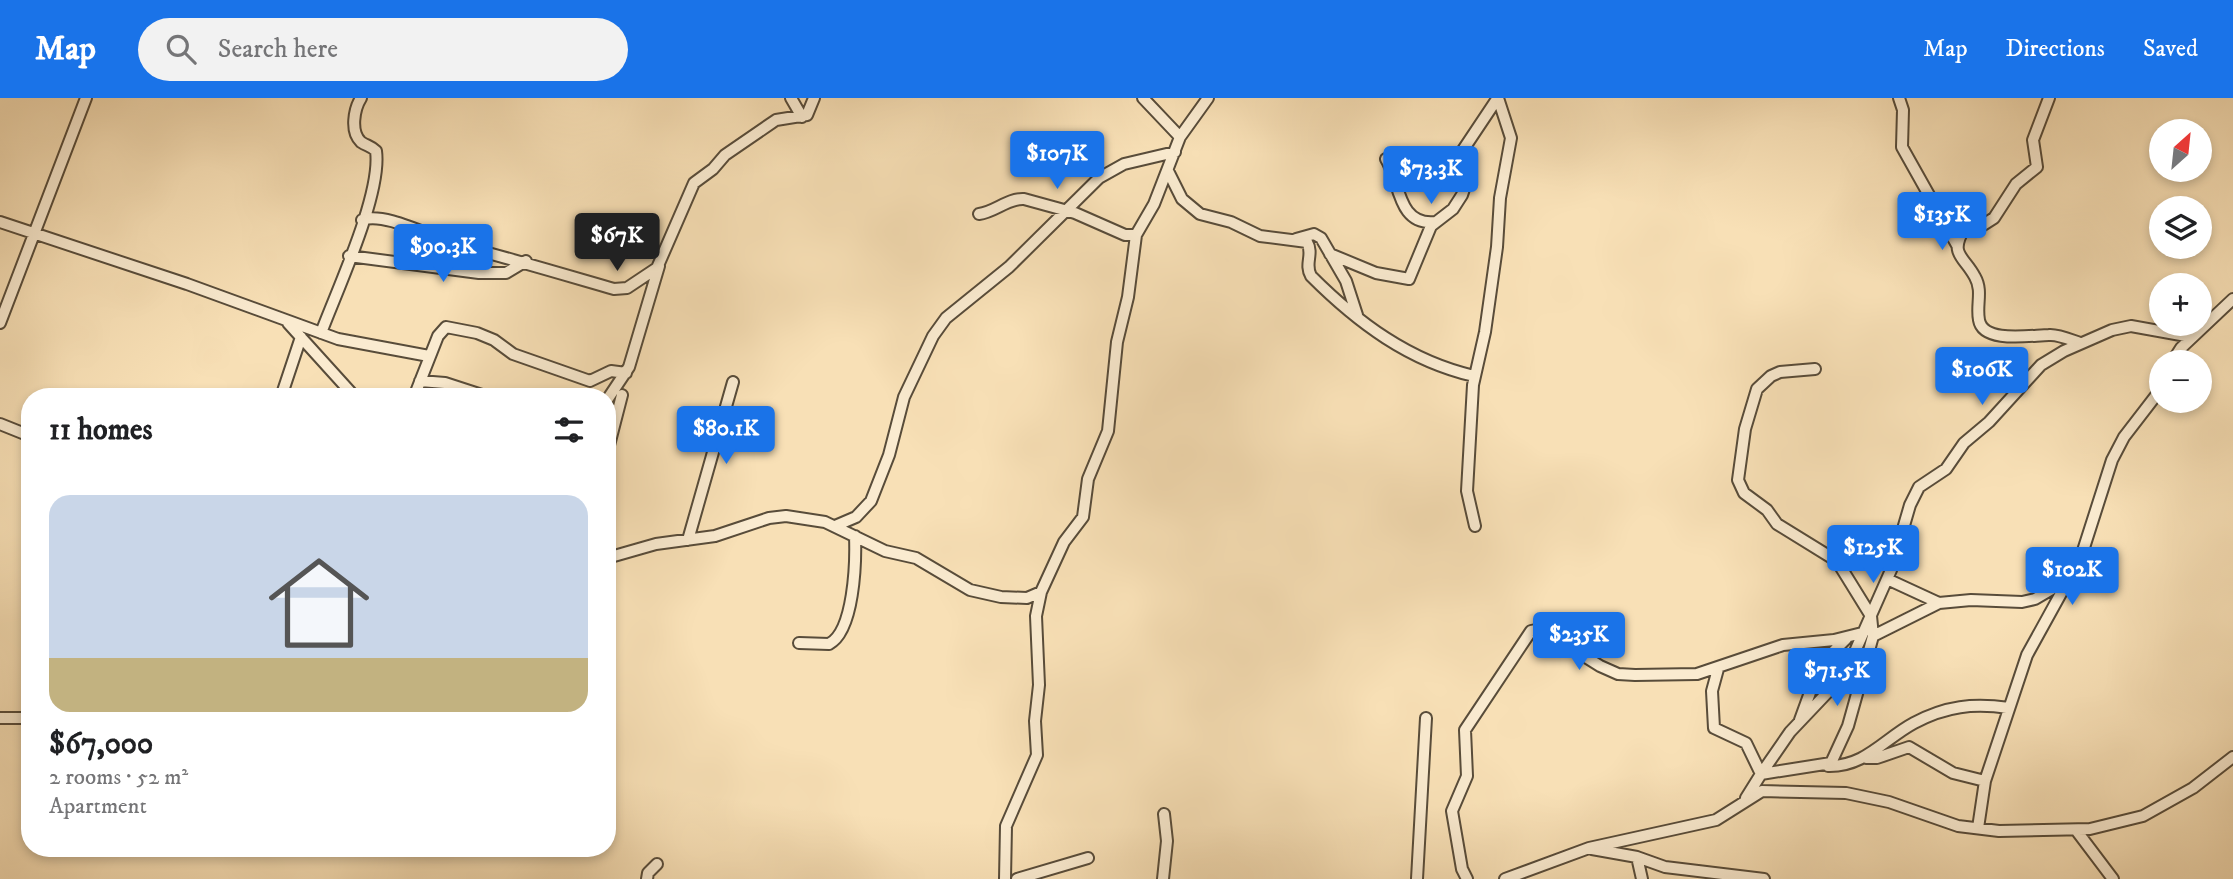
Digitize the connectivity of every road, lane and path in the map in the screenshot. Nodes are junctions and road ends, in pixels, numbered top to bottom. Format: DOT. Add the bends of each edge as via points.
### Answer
graph roads {
  1 [pos="86,98"];
  2 [pos="362,98"];
  3 [pos="791,98"];
  4 [pos="814,98"];
  5 [pos="1143,98"];
  6 [pos="1208,98"];
  7 [pos="1899,98"];
  8 [pos="2049,98"];
  9 [pos="1497,99"];
  10 [pos="802,117"];
  11 [pos="1180,137"];
  12 [pos="1175,152"];
  13 [pos="1386,159"];
  14 [pos="1168,171"];
  15 [pos="1065,210"];
  16 [pos="979,214"];
  17 [pos="362,220"];
  18 [pos="0,222"];
  19 [pos="1435,222"];
  20 [pos="32,234"];
  21 [pos="1136,235"];
  22 [pos="1293,240"];
  23 [pos="1957,245"];
  24 [pos="1330,254"];
  25 [pos="349,256"];
  26 [pos="526,261"];
  27 [pos="660,263"];
  28 [pos="2233,299"];
  29 [pos="4,300"];
  30 [pos="2228,311"];
  31 [pos="1358,318"];
  32 [pos="286,321"];
  33 [pos="0,323"];
  34 [pos="321,333"];
  35 [pos="301,337"];
  36 [pos="2192,337"];
  37 [pos="2080,343"];
  38 [pos="2182,350"];
  39 [pos="429,356"];
  40 [pos="1815,369"];
  41 [pos="626,373"];
  42 [pos="1474,376"];
  43 [pos="420,380"];
  44 [pos="733,382"];
  45 [pos="284,388"];
  46 [pos="347,388"];
  47 [pos="417,388"];
  48 [pos="460,388"];
  49 [pos="615,388"];
  50 [pos="622,395"];
  51 [pos="2149,405"];
  52 [pos="616,418"];
  53 [pos="0,424"];
  54 [pos="21,432"];
  55 [pos="835,526"];
  56 [pos="1475,526"];
  57 [pos="855,536"];
  58 [pos="688,540"];
  59 [pos="616,555"];
  60 [pos="2072,577"];
  61 [pos="1887,579"];
  62 [pos="1041,592"];
  63 [pos="1939,603"];
  64 [pos="1871,616"];
  65 [pos="1867,635"];
  66 [pos="1849,637"];
  67 [pos="799,643"];
  68 [pos="1718,669"];
  69 [pos="2009,708"];
  70 [pos="0,718"];
  71 [pos="21,718"];
  72 [pos="1426,719"];
  73 [pos="1800,723"];
  74 [pos="2233,757"];
  75 [pos="1865,758"];
  76 [pos="1828,766"];
  77 [pos="1761,774"];
  78 [pos="1985,781"];
  79 [pos="1746,798"];
  80 [pos="1164,814"];
  81 [pos="1978,828"];
  82 [pos="2076,830"];
  83 [pos="1589,848"];
  84 [pos="1637,857"];
  85 [pos="1088,858"];
  86 [pos="657,864"];
  87 [pos="2107,868"];
  88 [pos="1734,877"];
  89 [pos="647,879"];
  90 [pos="1005,879"];
  91 [pos="1017,879"];
  92 [pos="1163,879"];
  93 [pos="1417,879"];
  94 [pos="1467,879"];
  95 [pos="1505,879"];
  96 [pos="1642,879"];
  97 [pos="1764,879"];
  98 [pos="2113,879"];
  99 [pos="2120,879"];
  1 -- 20 [label="street"];
  2 -- 17 [label="street" via="354,126 360,141 376,151 377,161"];
  3 -- 10 [label="street"];
  4 -- 10 [label="street"];
  5 -- 11 [label="street"];
  6 -- 11 [label="street"];
  7 -- 23 [label="street" via="1902,148"];
  8 -- 23 [label="street" via="2033,140 2037,167 2016,184 1994,218 1964,229"];
  9 -- 19 [label="street" via="1463,150 1462,195 1453,209"];
  9 -- 42 [label="street" via="1511,138 1485,332"];
  10 -- 27 [label="street" via="764,126 697,180 684,212 671,229"];
  11 -- 12 [label="street"];
  12 -- 14 [label="street"];
  12 -- 15 [label="street" via="1149,156 1108,172"];
  13 -- 19 [label="street" via="1398,195 1412,215 1422,222"];
  14 -- 21 [label="street"];
  14 -- 22 [label="street" via="1182,199 1200,214 1260,236"];
  15 -- 16 [label="street" via="1016,199"];
  15 -- 21 [label="street" via="1125,235"];
  15 -- 55 [label="street" via="1009,267 946,318 904,397 871,501 856,517"];
  17 -- 25 [label="street"];
  17 -- 26 [label="street" via="392,222 458,245"];
  18 -- 20 [label="street"];
  19 -- 24 [label="street" via="1409,279"];
  20 -- 29 [label="street"];
  20 -- 32 [label="street"];
  21 -- 62 [label="street" via="1129,297 1117,342 1108,430 1088,479 1083,517 1064,542"];
  22 -- 24 [label="street" via="1317,235"];
  22 -- 31 [label="street" via="1307,242 1311,276"];
  23 -- 37 [label="street" via="1979,286 1982,326 1999,336 2050,334"];
  24 -- 31 [label="street" via="1346,281"];
  25 -- 26 [label="street" via="479,273 506,272"];
  25 -- 34 [label="street"];
  26 -- 27 [label="street" via="621,289"];
  27 -- 41 [label="street"];
  28 -- 30 [label="street"];
  29 -- 33 [label="street"];
  30 -- 36 [label="street"];
  31 -- 42 [label="street" via="1415,357"];
  32 -- 34 [label="street"];
  32 -- 35 [label="street"];
  34 -- 39 [label="street"];
  35 -- 45 [label="street"];
  35 -- 46 [label="street"];
  36 -- 37 [label="street" via="2140,326 2112,330"];
  36 -- 38 [label="street"];
  37 -- 61 [label="street" via="2041,365 1990,422 1964,443 1953,463 1919,487"];
  39 -- 41 [label="street" via="442,330 452,327 494,340 513,355 590,381 611,371"];
  39 -- 43 [label="street"];
  40 -- 64 [label="street" via="1780,372 1756,389 1738,480 1744,493 1777,524 1837,561"];
  41 -- 49 [label="street"];
  42 -- 56 [label="street" via="1467,491"];
  43 -- 47 [label="street"];
  43 -- 48 [label="street"];
  44 -- 58 [label="street"];
  50 -- 52 [label="street"];
  51 -- 60 [label="street" via="2112,460"];
  53 -- 54 [label="street"];
  55 -- 57 [label="street"];
  55 -- 58 [label="street" via="775,517"];
  57 -- 62 [label="street" via="928,564 970,590 1027,598"];
  57 -- 67 [label="street" via="845,626 829,644"];
  58 -- 59 [label="street"];
  60 -- 63 [label="street" via="2022,602"];
  60 -- 69 [label="street" via="2040,628"];
  61 -- 63 [label="street"];
  61 -- 64 [label="street"];
  62 -- 90 [label="street" via="1036,616 1037,755 1006,826"];
  63 -- 65 [label="street"];
  64 -- 65 [label="street"];
  65 -- 66 [label="street"];
  65 -- 73 [label="street" via="1845,674"];
  65 -- 76 [label="street" via="1849,726"];
  66 -- 68 [label="street" via="1783,645 1739,657"];
  66 -- 73 [label="street" via="1820,665"];
  68 -- 77 [label="street" via="1712,691 1714,728 1746,743"];
  68 -- 94 [label="street" via="1697,674 1618,674 1579,656 1541,629 1531,631 1465,730 1467,776 1455,800 1452,820"];
  69 -- 75 [label="street" via="1980,704 1951,708 1912,724"];
  69 -- 78 [label="street"];
  70 -- 71 [label="street"];
  72 -- 93 [label="street"];
  73 -- 77 [label="street"];
  74 -- 82 [label="street" via="2193,789 2143,816"];
  75 -- 76 [label="street"];
  75 -- 78 [label="street" via="1909,747 1953,773"];
  76 -- 77 [label="street"];
  77 -- 79 [label="street"];
  78 -- 81 [label="street"];
  79 -- 81 [label="street" via="1772,790 1846,793 1889,802 1958,827"];
  79 -- 83 [label="street" via="1716,820"];
  80 -- 92 [label="street"];
  81 -- 82 [label="street"];
  82 -- 87 [label="street"];
  83 -- 84 [label="street"];
  83 -- 95 [label="street"];
  84 -- 88 [label="street" via="1665,867"];
  84 -- 96 [label="street"];
  85 -- 91 [label="street"];
  86 -- 89 [label="street"];
  87 -- 98 [label="street"];
  87 -- 99 [label="street"];
  88 -- 97 [label="street"];
}
